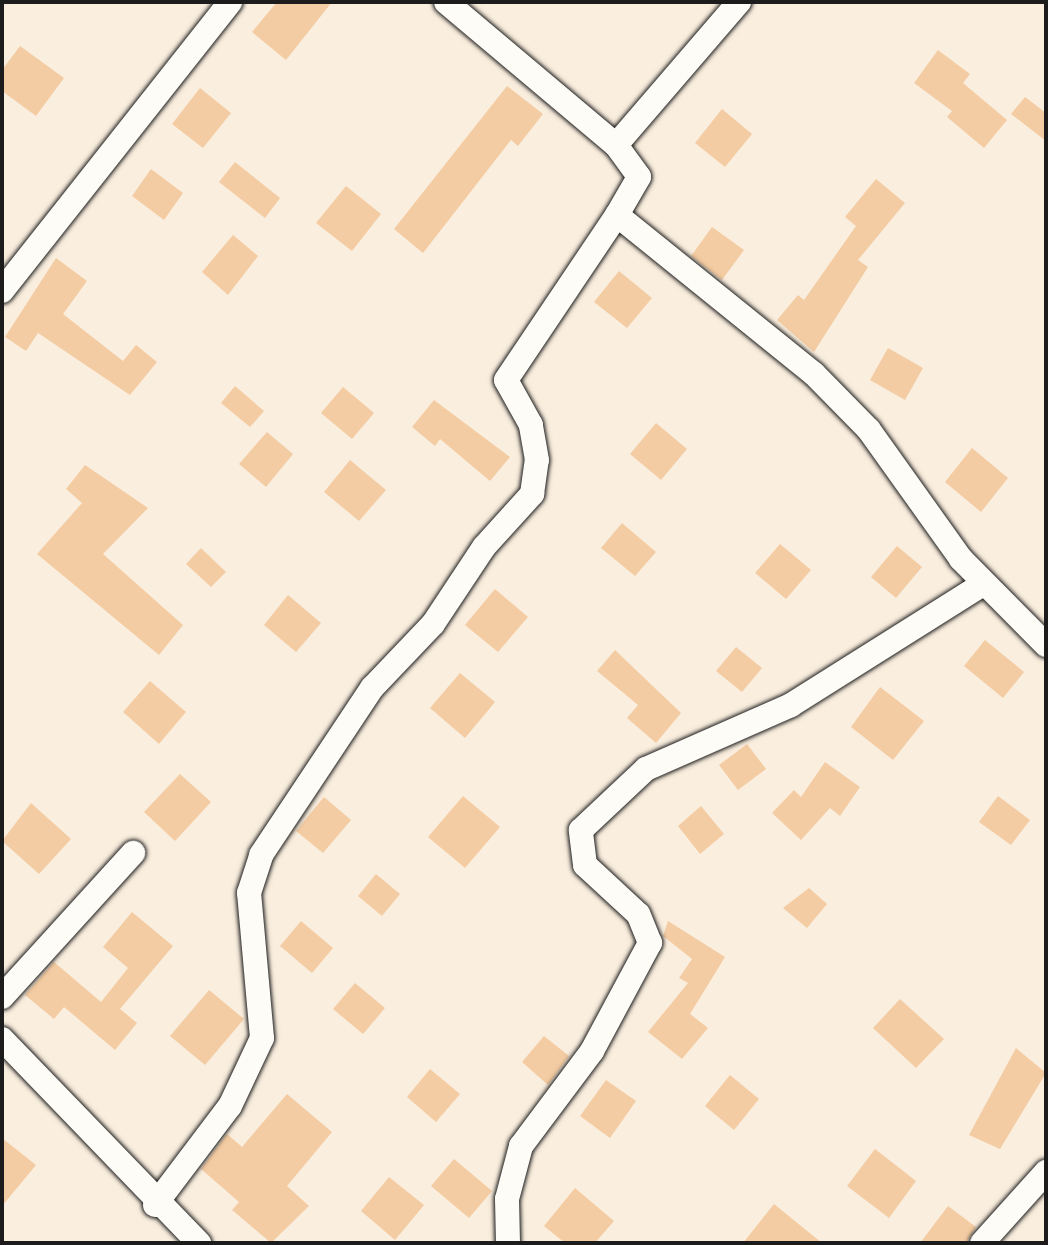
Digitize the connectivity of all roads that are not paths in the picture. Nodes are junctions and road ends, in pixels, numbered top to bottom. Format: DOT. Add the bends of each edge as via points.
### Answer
graph roads {
  1 [pos="230,2"];
  2 [pos="446,2"];
  3 [pos="739,2"];
  4 [pos="616,145"];
  5 [pos="617,215"];
  6 [pos="2,291"];
  7 [pos="983,584"];
  8 [pos="1046,645"];
  9 [pos="133,853"];
  10 [pos="2,997"];
  11 [pos="2,1039"];
  12 [pos="1046,1172"];
  13 [pos="155,1205"];
  14 [pos="199,1243"];
  15 [pos="508,1243"];
  16 [pos="982,1243"];
  1 -- 6 [label="street"];
  2 -- 4 [label="street"];
  3 -- 4 [label="street"];
  4 -- 5 [label="street" via="639,177"];
  5 -- 7 [label="street" via="825,385 869,430"];
  5 -- 13 [label="street" via="506,380 531,425 532,494 484,547 433,624 372,688 261,855 249,893 262,1038 230,1106"];
  7 -- 8 [label="street"];
  7 -- 15 [label="street" via="791,705 646,769 581,830 585,865 638,914 650,943 592,1051 521,1146 507,1199"];
  9 -- 10 [label="street"];
  11 -- 13 [label="street"];
  12 -- 16 [label="street"];
  13 -- 14 [label="street"];
}
